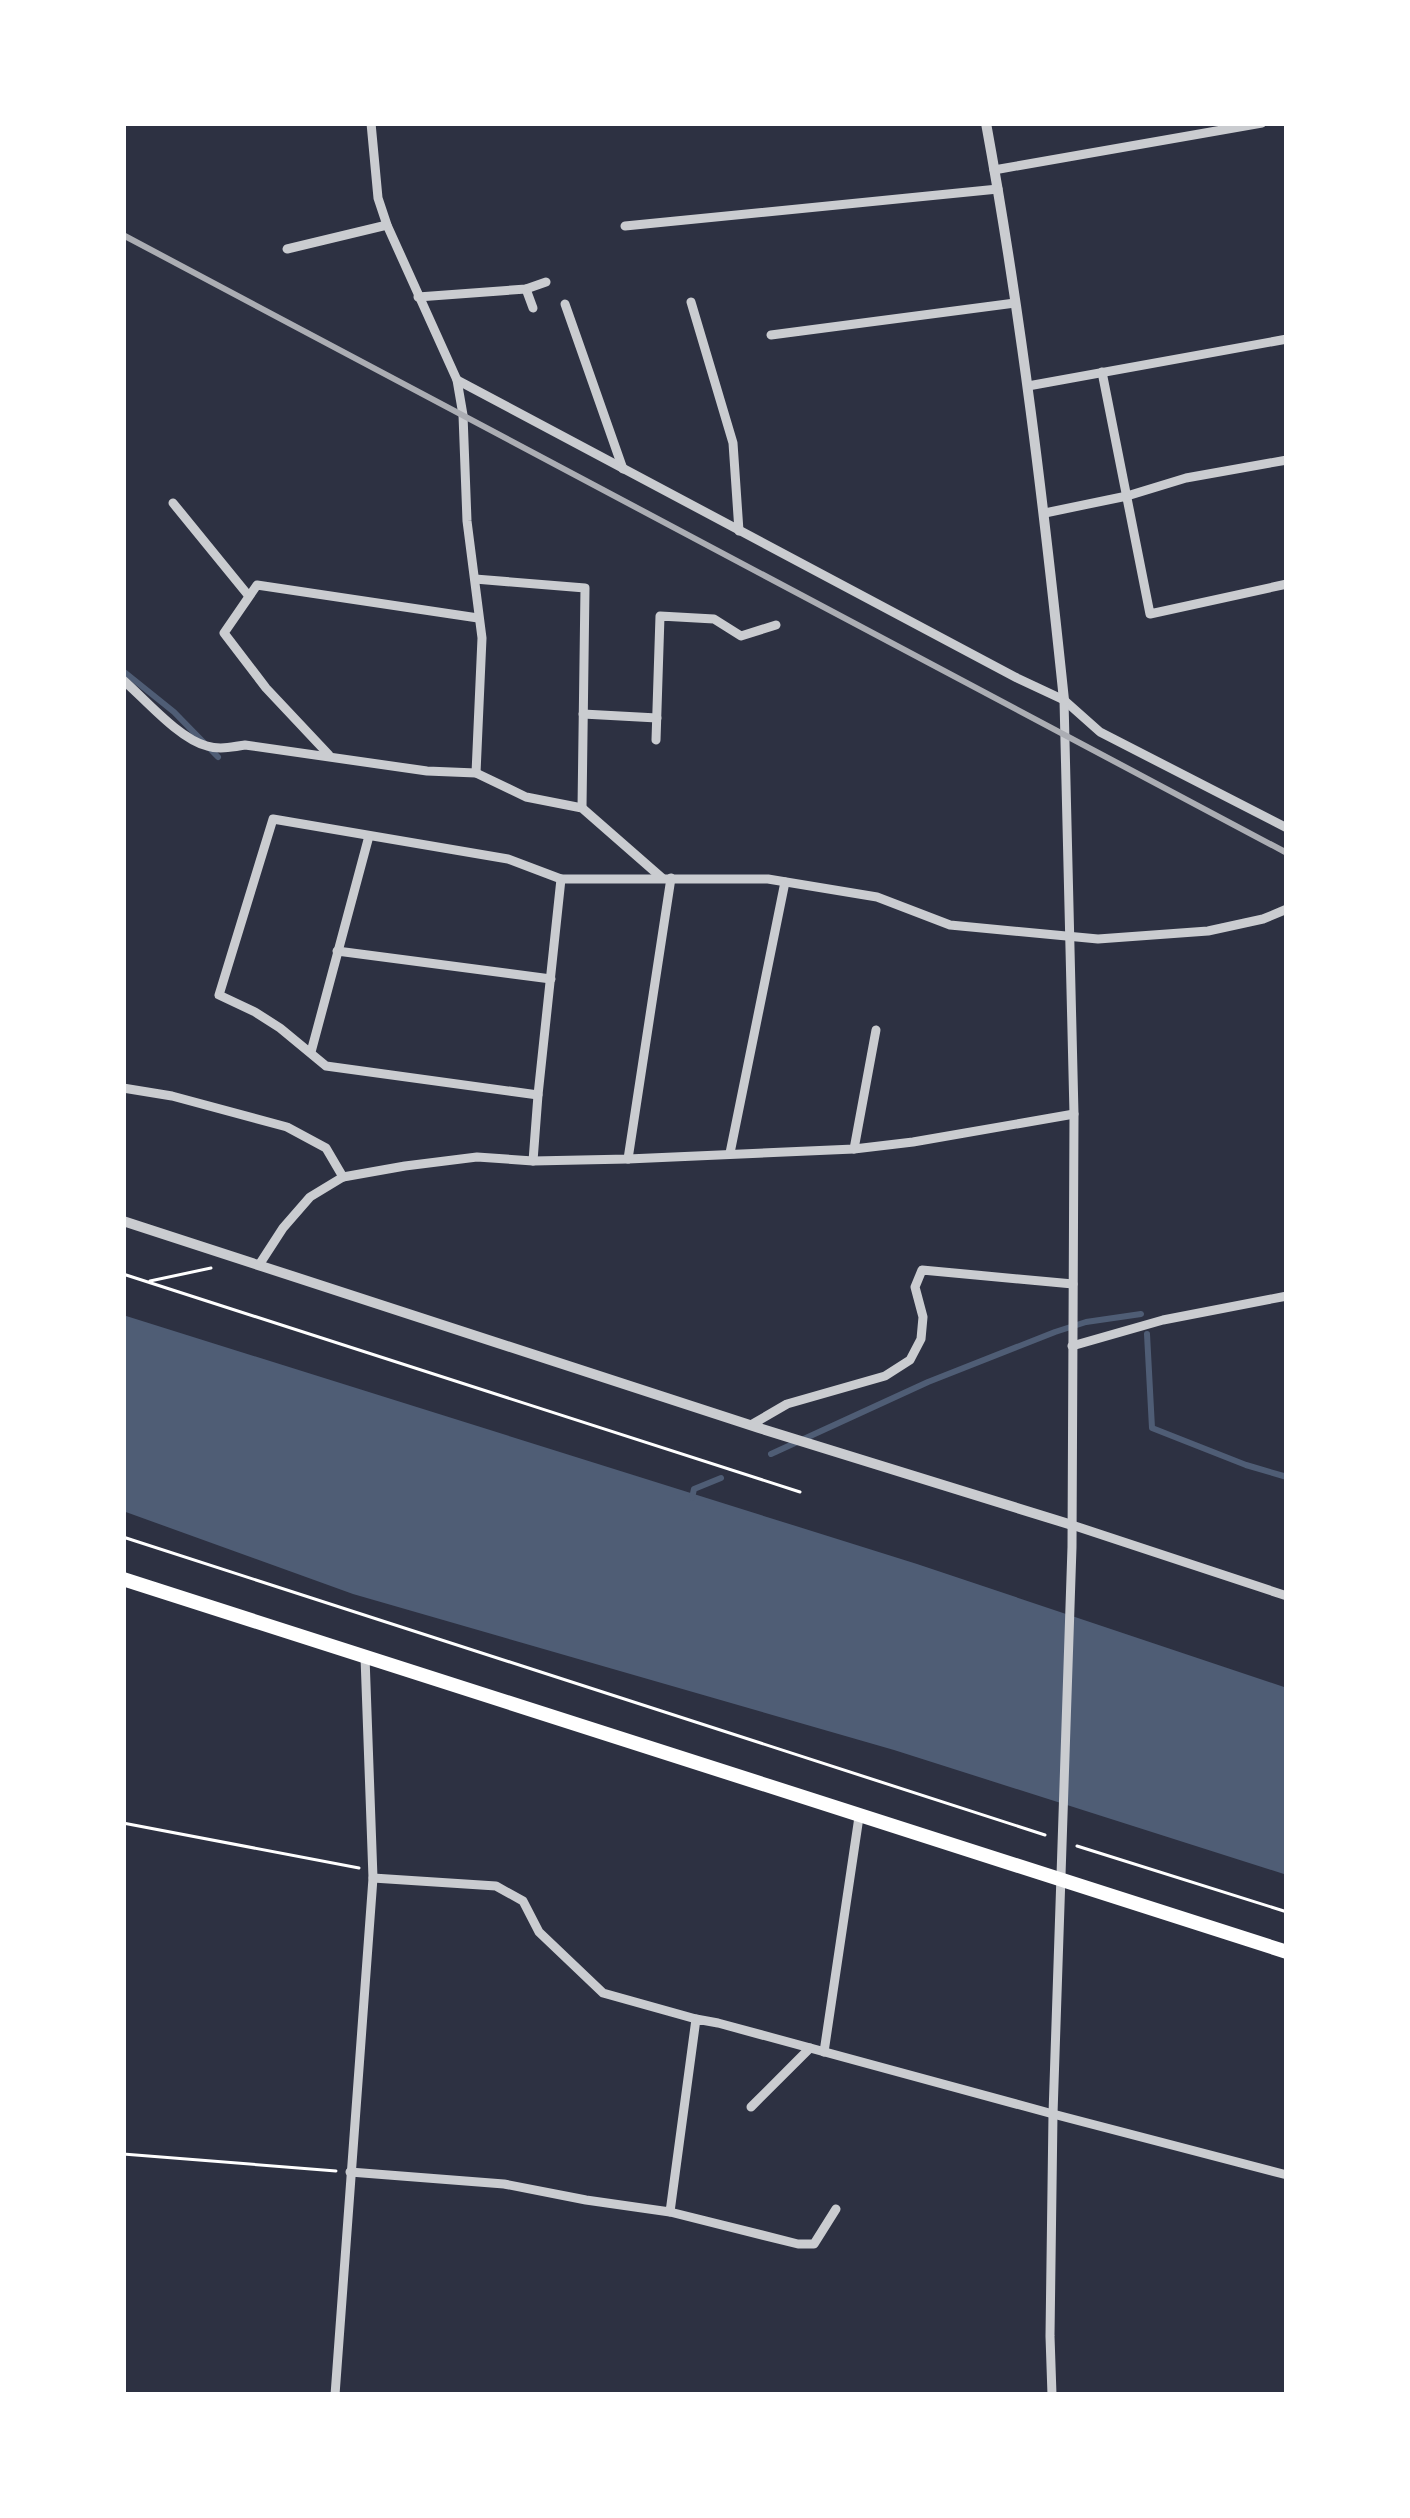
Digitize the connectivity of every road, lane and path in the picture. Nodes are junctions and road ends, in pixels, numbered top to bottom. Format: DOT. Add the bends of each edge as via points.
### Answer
graph roads {
  1 [pos="371,123"];
  2 [pos="986,123"];
  3 [pos="1262,123"];
  4 [pos="994,170"];
  5 [pos="998,189"];
  6 [pos="387,225"];
  7 [pos="625,226"];
  8 [pos="286,249"];
  9 [pos="546,281"];
  10 [pos="526,290"];
  11 [pos="418,297"];
  12 [pos="691,302"];
  13 [pos="1015,303"];
  14 [pos="565,304"];
  15 [pos="533,308"];
  16 [pos="771,334"];
  17 [pos="1287,339"];
  18 [pos="1102,372"];
  19 [pos="457,380"];
  20 [pos="1028,386"];
  21 [pos="1287,460"];
  22 [pos="623,469"];
  23 [pos="1127,496"];
  24 [pos="173,503"];
  25 [pos="1045,513"];
  26 [pos="740,530"];
  27 [pos="476,579"];
  28 [pos="1287,584"];
  29 [pos="248,596"];
  30 [pos="478,618"];
  31 [pos="776,625"];
  32 [pos="123,680"];
  33 [pos="1064,700"];
  34 [pos="583,714"];
  35 [pos="657,718"];
  36 [pos="656,740"];
  37 [pos="329,755"];
  38 [pos="476,773"];
  39 [pos="582,808"];
  40 [pos="1287,828"];
  41 [pos="369,836"];
  42 [pos="666,878"];
  43 [pos="561,879"];
  44 [pos="785,882"];
  45 [pos="1287,909"];
  46 [pos="1068,937"];
  47 [pos="337,951"];
  48 [pos="550,980"];
  49 [pos="875,1030"];
  50 [pos="310,1052"];
  51 [pos="123,1088"];
  52 [pos="538,1095"];
  53 [pos="1074,1114"];
  54 [pos="854,1149"];
  55 [pos="730,1153"];
  56 [pos="628,1160"];
  57 [pos="533,1161"];
  58 [pos="343,1177"];
  59 [pos="123,1221"];
  60 [pos="234,1257"];
  61 [pos="259,1265"];
  62 [pos="123,1274"];
  63 [pos="148,1282"];
  64 [pos="1073,1284"];
  65 [pos="1287,1296"];
  66 [pos="1072,1344"];
  67 [pos="755,1427"];
  68 [pos="800,1492"];
  69 [pos="1072,1525"];
  70 [pos="123,1537"];
  71 [pos="123,1579"];
  72 [pos="1287,1596"];
  73 [pos="365,1657"];
  74 [pos="860,1817"];
  75 [pos="123,1823"];
  76 [pos="1050,1837"];
  77 [pos="1071,1844"];
  78 [pos="1061,1871"];
  79 [pos="373,1874"];
  80 [pos="1287,1912"];
  81 [pos="1287,1952"];
  82 [pos="696,2019"];
  83 [pos="810,2048"];
  84 [pos="824,2051"];
  85 [pos="751,2107"];
  86 [pos="1052,2114"];
  87 [pos="123,2154"];
  88 [pos="350,2172"];
  89 [pos="1287,2175"];
  90 [pos="836,2209"];
  91 [pos="670,2212"];
  92 [pos="335,2395"];
  93 [pos="1052,2395"];
  1 -- 6 [label="street"];
  2 -- 4 [label="street"];
  3 -- 4 [label="street"];
  4 -- 5 [label="street"];
  5 -- 7 [label="street"];
  5 -- 13 [label="street"];
  6 -- 8 [label="street"];
  6 -- 11 [label="street"];
  9 -- 10 [label="street"];
  10 -- 11 [label="street"];
  10 -- 15 [label="street"];
  11 -- 19 [label="street"];
  12 -- 26 [label="street" via="733,443"];
  13 -- 16 [label="street"];
  13 -- 20 [label="street"];
  14 -- 22 [label="street"];
  17 -- 18 [label="street"];
  18 -- 20 [label="street"];
  18 -- 23 [label="street"];
  19 -- 22 [label="street"];
  19 -- 27 [label="street"];
  20 -- 25 [label="street"];
  21 -- 23 [label="street"];
  22 -- 26 [label="street"];
  23 -- 25 [label="street"];
  23 -- 28 [label="street" via="1150,614"];
  24 -- 29 [label="street"];
  25 -- 33 [label="street"];
  26 -- 33 [label="street"];
  27 -- 30 [label="street"];
  27 -- 34 [label="street" via="585,588"];
  29 -- 30 [label="street" via="257,585"];
  29 -- 37 [label="street" via="224,633"];
  30 -- 38 [label="street"];
  31 -- 35 [label="street" via="741,636 714,619 660,616"];
  32 -- 37 [label="street" via="205,746"];
  33 -- 40 [label="street" via="1100,732"];
  33 -- 46 [label="street"];
  34 -- 35 [label="street"];
  34 -- 39 [label="street"];
  35 -- 36 [label="street"];
  37 -- 38 [label="street"];
  38 -- 39 [label="street" via="526,797"];
  39 -- 42 [label="street"];
  41 -- 43 [label="street" via="508,860"];
  41 -- 47 [label="street"];
  41 -- 50 [label="street" via="272,819 219,995"];
  42 -- 43 [label="street"];
  42 -- 44 [label="street"];
  42 -- 56 [label="street"];
  43 -- 48 [label="street"];
  44 -- 46 [label="street" via="878,897 950,925"];
  44 -- 55 [label="street"];
  45 -- 46 [label="street" via="1208,931"];
  46 -- 53 [label="street"];
  47 -- 48 [label="street"];
  47 -- 50 [label="street"];
  48 -- 52 [label="street"];
  49 -- 54 [label="street"];
  50 -- 52 [label="street" via="326,1066"];
  51 -- 58 [label="street" via="286,1127 326,1148"];
  52 -- 57 [label="street"];
  53 -- 54 [label="street"];
  53 -- 64 [label="street"];
  54 -- 55 [label="street"];
  55 -- 56 [label="street"];
  56 -- 57 [label="street"];
  57 -- 58 [label="street" via="459,1158"];
  58 -- 61 [label="street" via="310,1197"];
  59 -- 60 [label="street"];
  60 -- 61 [label="street"];
  60 -- 63 [label="path"];
  61 -- 67 [label="street"];
  62 -- 63 [label="path"];
  63 -- 68 [label="path"];
  64 -- 66 [label="street"];
  64 -- 67 [label="street" via="922,1270 915,1287 923,1317 910,1360 885,1376 787,1404"];
  65 -- 66 [label="street"];
  66 -- 69 [label="street"];
  67 -- 69 [label="street"];
  69 -- 72 [label="street"];
  69 -- 78 [label="street"];
  70 -- 76 [label="path"];
  71 -- 73 [label="main road"];
  73 -- 74 [label="main road"];
  73 -- 79 [label="street"];
  74 -- 78 [label="main road"];
  74 -- 84 [label="street"];
  75 -- 79 [label="path"];
  77 -- 80 [label="path"];
  78 -- 81 [label="main road"];
  78 -- 86 [label="street"];
  79 -- 82 [label="street" via="496,1886 523,1901 539,1932 603,1994"];
  79 -- 88 [label="street"];
  82 -- 83 [label="street"];
  82 -- 91 [label="street"];
  83 -- 84 [label="street"];
  83 -- 85 [label="street"];
  84 -- 86 [label="street"];
  86 -- 89 [label="street"];
  86 -- 93 [label="street"];
  87 -- 88 [label="path"];
  88 -- 91 [label="street" via="504,2184"];
  88 -- 92 [label="street"];
  90 -- 91 [label="street" via="814,2244"];
}
